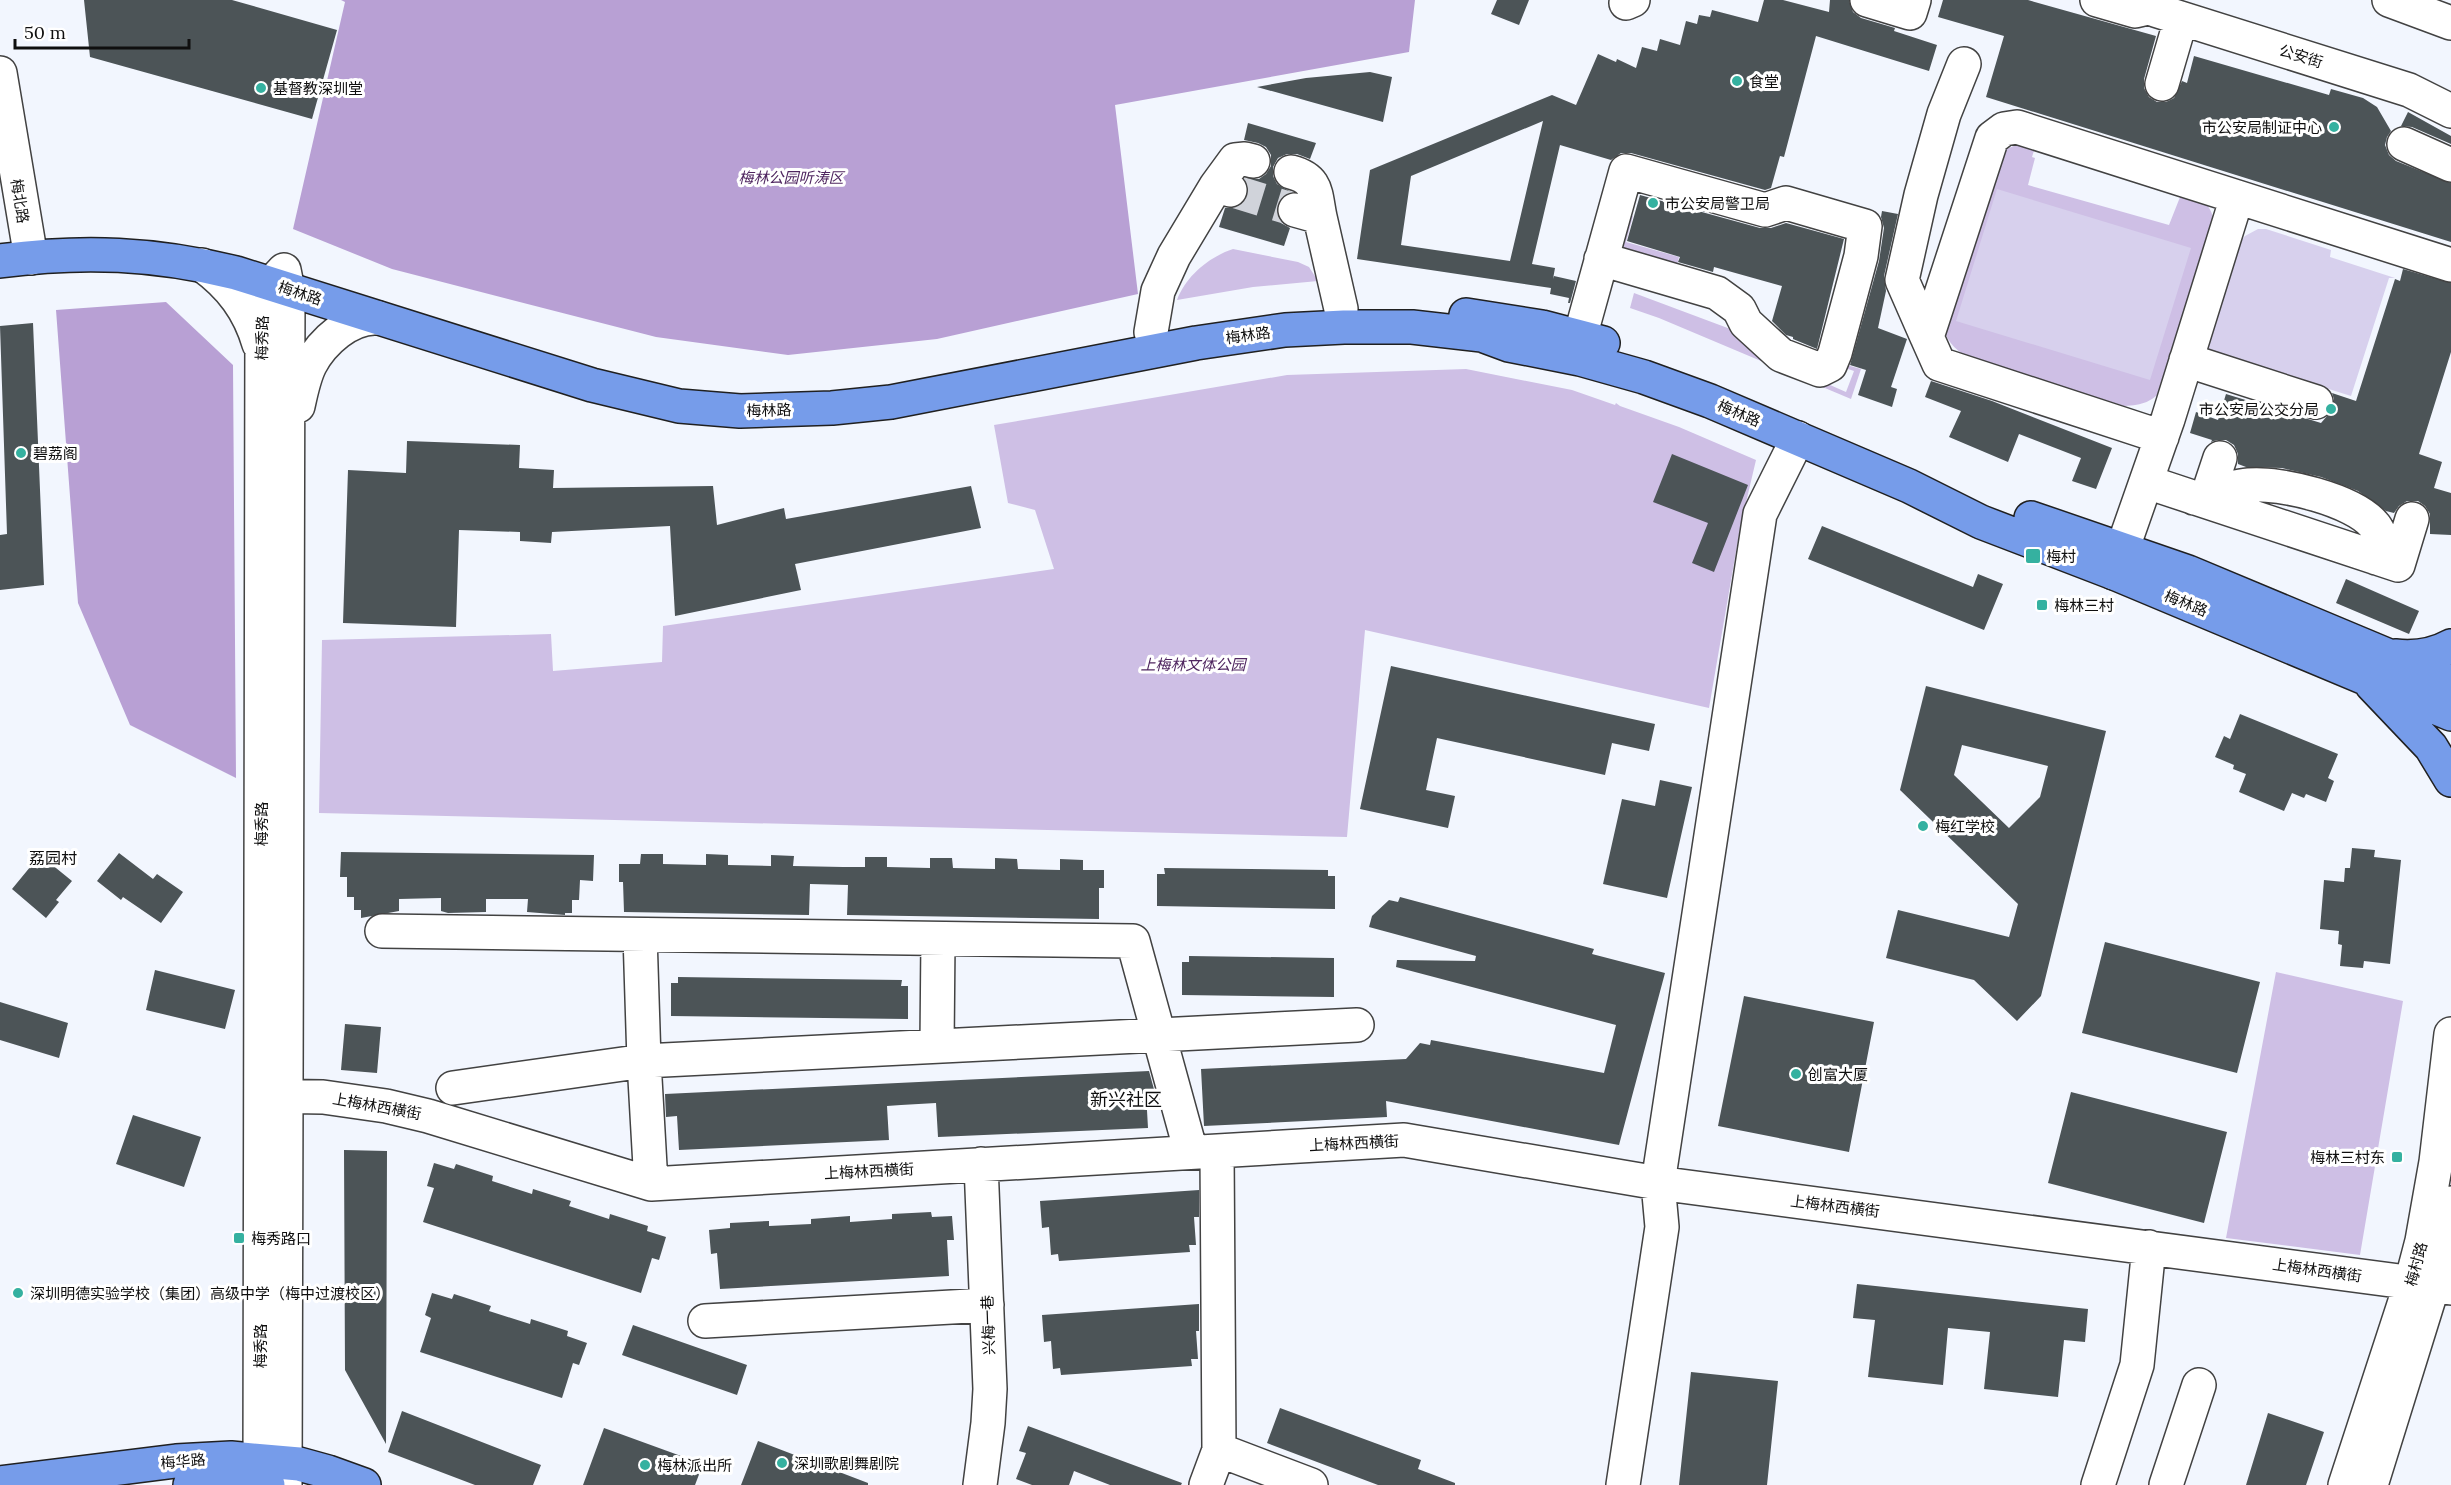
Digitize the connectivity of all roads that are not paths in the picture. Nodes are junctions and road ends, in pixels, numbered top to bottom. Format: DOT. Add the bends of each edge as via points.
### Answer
graph roads {
  1 [pos="1867,0"];
  2 [pos="1914,0"];
  3 [pos="2097,0"];
  4 [pos="2389,0"];
  5 [pos="2144,4"];
  6 [pos="2181,19"];
  7 [pos="2451,23"];
  8 [pos="1964,64"];
  9 [pos="0,73"];
  10 [pos="2162,84"];
  11 [pos="2451,111"];
  12 [pos="2404,144"];
  13 [pos="1253,161"];
  14 [pos="2451,165"];
  15 [pos="1291,172"];
  16 [pos="2237,197"];
  17 [pos="14,248"];
  18 [pos="1601,259"];
  19 [pos="202,265"];
  20 [pos="2451,265"];
  21 [pos="281,281"];
  22 [pos="1341,309"];
  23 [pos="378,318"];
  24 [pos="1151,332"];
  25 [pos="1580,337"];
  26 [pos="1927,337"];
  27 [pos="261,352"];
  28 [pos="2186,360"];
  29 [pos="2316,402"];
  30 [pos="2162,437"];
  31 [pos="1798,438"];
  32 [pos="2220,458"];
  33 [pos="2147,482"];
  34 [pos="287,491"];
  35 [pos="2201,496"];
  36 [pos="2412,519"];
  37 [pos="2119,561"];
  38 [pos="2451,646"];
  39 [pos="2371,664"];
  40 [pos="2451,682"];
  41 [pos="2451,714"];
  42 [pos="2451,780"];
  43 [pos="382,931"];
  44 [pos="640,935"];
  45 [pos="938,939"];
  46 [pos="1357,1025"];
  47 [pos="2451,1034"];
  48 [pos="1159,1035"];
  49 [pos="936,1046"];
  50 [pos="644,1061"];
  51 [pos="453,1088"];
  52 [pos="273,1096"];
  53 [pos="1204,1151"];
  54 [pos="981,1164"];
  55 [pos="1658,1183"];
  56 [pos="651,1184"];
  57 [pos="2451,1203"];
  58 [pos="2149,1247"];
  59 [pos="2432,1286"];
  60 [pos="987,1305"];
  61 [pos="705,1321"];
  62 [pos="2199,1385"];
  63 [pos="1219,1450"];
  64 [pos="270,1477"];
  65 [pos="0,1483"];
  66 [pos="190,1485"];
  67 [pos="364,1485"];
  68 [pos="980,1485"];
  69 [pos="1206,1485"];
  70 [pos="1311,1485"];
  71 [pos="1623,1485"];
  72 [pos="2098,1485"];
  73 [pos="2166,1485"];
  74 [pos="2345,1485"];
  75 [pos="2371,1485"];
  1 -- 2 [label="street" via="1910,13"];
  3 -- 5 [label="street, 公安街" via="2135,11"];
  4 -- 7 [label="street"];
  5 -- 6 [label="street, 公安街"];
  6 -- 10 [label="street"];
  6 -- 11 [label="street, 公安街" via="2409,90"];
  8 -- 26 [label="street" via="1944,114 1902,280"];
  9 -- 17 [label="street, 梅北路"];
  12 -- 14 [label="street"];
  13 -- 24 [label="street" via="1235,160 1223,188 1174,256 1158,291"];
  15 -- 22 [label="street" via="1312,182 1307,214"];
  16 -- 20 [label="street"];
  16 -- 26 [label="street" via="2017,127 2004,129 1992,138"];
  16 -- 28 [label="street"];
  17 -- 19 [label="main road, 梅林路" via="127,254"];
  17 -- 21 [label="main road, 梅林路" via="73,233 146,238 206,248"];
  18 -- 18 [label="street" via="1626,171 1765,210 1786,203 1865,226 1862,255 1836,353 1830,365 1820,370 1781,355 1746,323 1739,309 1717,293"];
  18 -- 25 [label="street"];
  19 -- 21 [label="main road, 梅林路"];
  19 -- 27 [label="street" via="237,296 255,330"];
  21 -- 23 [label="main road, 梅林路"];
  21 -- 24 [label="main road, 梅林路" via="603,369 682,386 764,394 829,393 893,385"];
  21 -- 27 [label="street, 梅秀路" via="262,312"];
  21 -- 34 [label="street, 梅秀路"];
  22 -- 24 [label="main road, 梅林路" via="1255,316"];
  22 -- 25 [label="main road, 梅林路" via="1469,315"];
  23 -- 31 [label="main road, 梅林路" via="623,393 679,406 740,411 891,402 1196,343 1285,330 1430,328 1482,335 1644,377"];
  23 -- 34 [label="street" via="362,319 344,328 311,362 294,425"];
  25 -- 37 [label="main road, 梅林路" via="1718,382 1998,505 2068,531"];
  26 -- 30 [label="street" via="1939,364"];
  27 -- 52 [label="street, 梅秀路"];
  28 -- 29 [label="street"];
  28 -- 30 [label="street"];
  30 -- 33 [label="street"];
  31 -- 37 [label="main road, 梅林路" via="1910,486 1981,522"];
  31 -- 55 [label="street" via="1760,514"];
  32 -- 35 [label="street"];
  33 -- 35 [label="street"];
  33 -- 37 [label="street"];
  34 -- 52 [label="street, 梅秀路"];
  35 -- 36 [label="street" via="2248,485 2270,485 2338,502 2374,524 2381,537 2376,558 2398,565"];
  37 -- 39 [label="main road, 梅林路"];
  38 -- 39 [label="main road" via="2429,655"];
  39 -- 40 [label="main road, 梅林路"];
  39 -- 41 [label="main road, 梅林路"];
  39 -- 42 [label="main road"];
  43 -- 44 [label="street"];
  44 -- 45 [label="street"];
  44 -- 50 [label="street"];
  45 -- 48 [label="street" via="1133,941"];
  45 -- 49 [label="street"];
  46 -- 48 [label="street"];
  47 -- 59 [label="street, 梅村路" via="2422,1241"];
  48 -- 49 [label="street"];
  48 -- 53 [label="street"];
  49 -- 50 [label="street"];
  50 -- 51 [label="street"];
  50 -- 56 [label="street"];
  52 -- 56 [label="street, 上梅林西横街" via="353,1100 417,1113"];
  52 -- 64 [label="street, 梅秀路"];
  53 -- 54 [label="street, 上梅林西横街"];
  53 -- 55 [label="street, 上梅林西横街" via="1404,1140"];
  53 -- 63 [label="street"];
  54 -- 56 [label="street, 上梅林西横街"];
  54 -- 60 [label="street, 兴梅一巷"];
  55 -- 58 [label="street, 上梅林西横街"];
  55 -- 71 [label="street" via="1662,1227"];
  57 -- 59 [label="street, 梅村路" via="2444,1250"];
  58 -- 59 [label="street, 上梅林西横街"];
  58 -- 72 [label="street" via="2137,1365"];
  59 -- 74 [label="street, 梅村路"];
  59 -- 75 [label="street, 梅村路"];
  60 -- 61 [label="street"];
  60 -- 68 [label="street, 兴梅一巷" via="990,1389"];
  62 -- 73 [label="street"];
  63 -- 69 [label="street"];
  63 -- 70 [label="street"];
  64 -- 65 [label="main road, 梅华路" via="214,1458"];
  64 -- 66 [label="main road, 梅华路"];
  64 -- 67 [label="main road, 梅华路" via="328,1472"];
}
